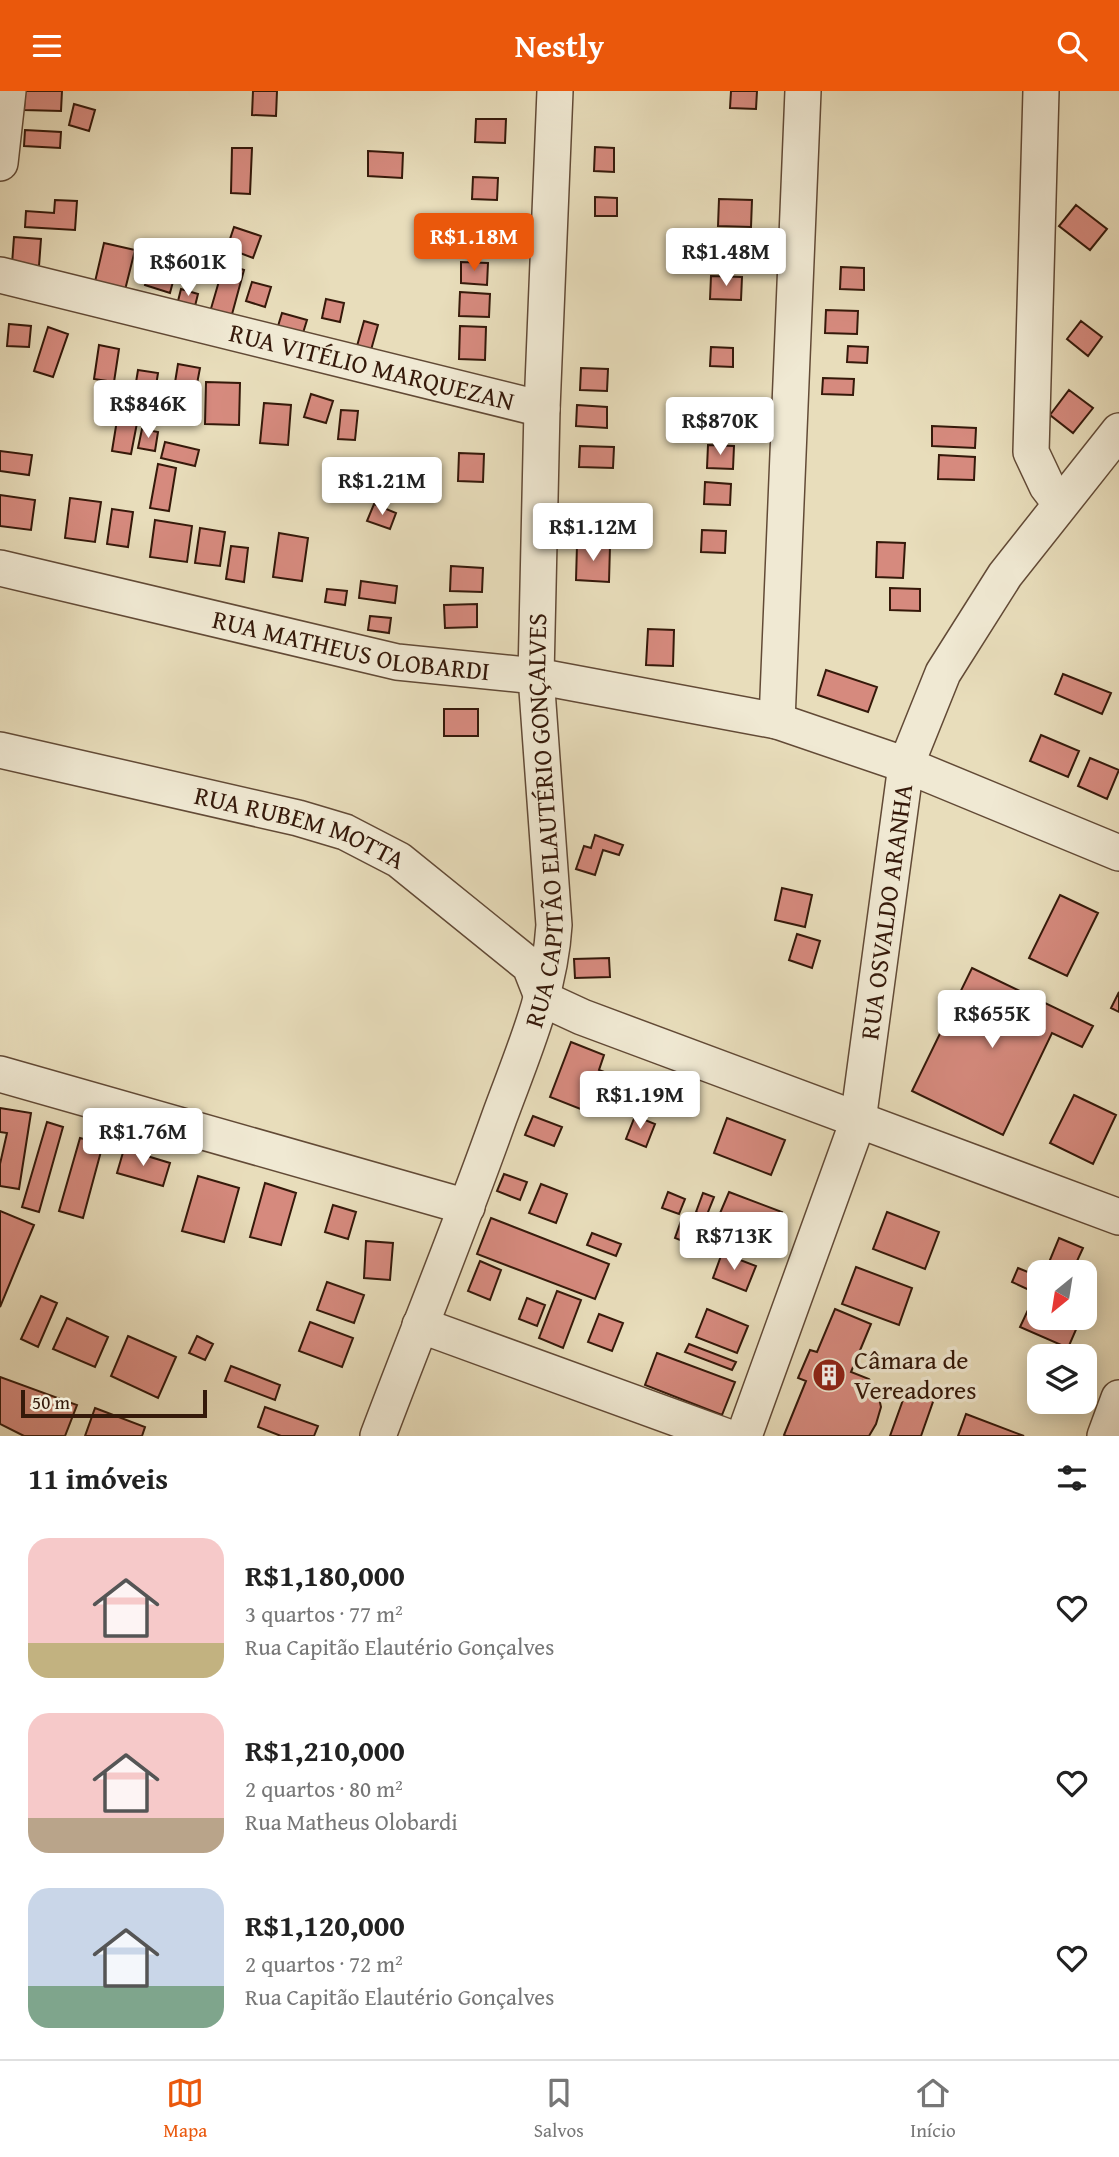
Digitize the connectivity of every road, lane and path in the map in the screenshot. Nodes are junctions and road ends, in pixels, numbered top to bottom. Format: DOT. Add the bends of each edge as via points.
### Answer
graph roads {
  1 [pos="8,91"];
  2 [pos="555,91"];
  3 [pos="803,91"];
  4 [pos="1041,91"];
  5 [pos="0,163"];
  6 [pos="0,275"];
  7 [pos="542,409"];
  8 [pos="1119,431"];
  9 [pos="1104,472"];
  10 [pos="1060,503"];
  11 [pos="0,568"];
  12 [pos="536,675"];
  13 [pos="777,721"];
  14 [pos="0,750"];
  15 [pos="906,765"];
  16 [pos="1119,853"];
  17 [pos="543,999"];
  18 [pos="0,1074"];
  19 [pos="858,1121"];
  20 [pos="467,1207"];
  21 [pos="1119,1217"];
  22 [pos="420,1325"];
  23 [pos="1119,1398"];
  24 [pos="378,1436"];
  25 [pos="725,1436"];
  26 [pos="744,1436"];
  27 [pos="1105,1436"];
  1 -- 5 [label="street"];
  2 -- 7 [label="street, RUA CAPITÃO ELAUTÉRIO GONÇALVES"];
  3 -- 13 [label="street"];
  4 -- 10 [label="street" via="1031,452"];
  6 -- 7 [label="street, RUA VITÉLIO MARQUEZAN"];
  7 -- 12 [label="street, RUA CAPITÃO ELAUTÉRIO GONÇALVES"];
  8 -- 9 [label="street, RUA OSVALDO ARANHA"];
  9 -- 10 [label="street, RUA OSVALDO ARANHA"];
  10 -- 15 [label="street, RUA OSVALDO ARANHA" via="1005,575 943,673"];
  11 -- 12 [label="street, RUA MATHEUS OLOBARDI" via="397,661"];
  12 -- 13 [label="street, RUA MATHEUS OLOBARDI"];
  12 -- 17 [label="street, RUA CAPITÃO ELAUTÉRIO GONÇALVES" via="554,925"];
  13 -- 15 [label="street, RUA MATHEUS OLOBARDI"];
  14 -- 17 [label="street, RUA RUBEM MOTTA" via="345,832 398,860 530,966"];
  15 -- 16 [label="street, RUA MATHEUS OLOBARDI"];
  15 -- 19 [label="street, RUA OSVALDO ARANHA"];
  17 -- 19 [label="street"];
  17 -- 20 [label="street, RUA CAPITÃO ELAUTÉRIO GONÇALVES"];
  18 -- 20 [label="street"];
  19 -- 21 [label="street"];
  19 -- 26 [label="street, RUA OSVALDO ARANHA"];
  20 -- 22 [label="street, RUA CAPITÃO ELAUTÉRIO GONÇALVES"];
  22 -- 24 [label="street, RUA CAPITÃO ELAUTÉRIO GONÇALVES"];
  22 -- 25 [label="street"];
  23 -- 27 [label="street"];
}
